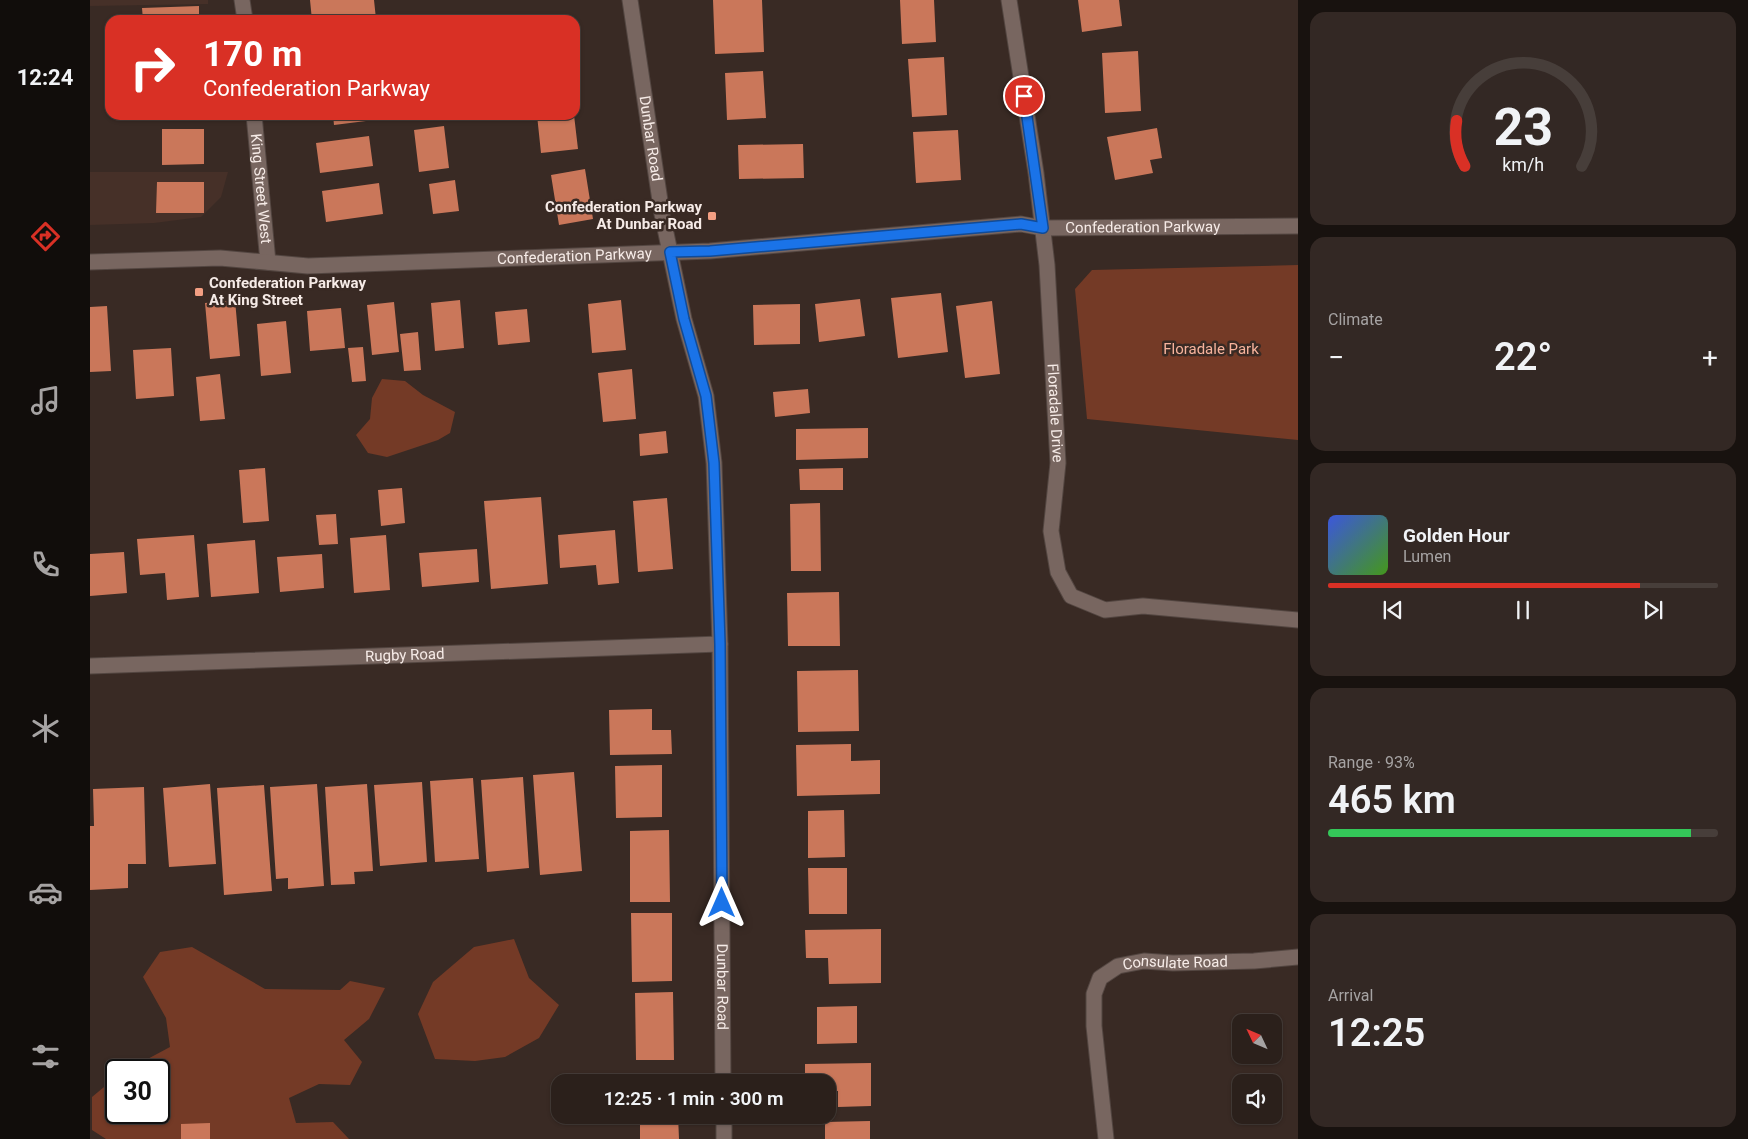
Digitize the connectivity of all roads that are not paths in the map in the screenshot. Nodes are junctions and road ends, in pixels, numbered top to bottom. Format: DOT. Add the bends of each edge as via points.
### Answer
graph roads {
  1 [pos="242,0"];
  2 [pos="630,0"];
  3 [pos="1009,0"];
  4 [pos="244,15"];
  5 [pos="254,120"];
  6 [pos="1298,226"];
  7 [pos="1043,228"];
  8 [pos="670,252"];
  9 [pos="90,262"];
  10 [pos="268,262"];
  11 [pos="1298,620"];
  12 [pos="720,644"];
  13 [pos="90,666"];
  14 [pos="1298,957"];
  15 [pos="723,1074"];
  16 [pos="724,1124"];
  17 [pos="724,1139"];
  18 [pos="1106,1139"];
  1 -- 4 [label="street"];
  2 -- 8 [label="street, Dunbar Road"];
  3 -- 7 [label="street, Floradale Drive"];
  5 -- 10 [label="street, King Street West"];
  6 -- 7 [label="street, Confederation Parkway"];
  7 -- 8 [label="street, Confederation Parkway" via="1021,224"];
  7 -- 11 [label="street, Floradale Drive" via="1058,463 1051,531 1058,572 1071,596 1105,610 1142,606"];
  8 -- 10 [label="street, Confederation Parkway" via="308,266"];
  8 -- 12 [label="street, Dunbar Road" via="684,319 706,396 714,463"];
  9 -- 10 [label="street, Confederation Parkway" via="220,258"];
  12 -- 13 [label="street, Rugby Road"];
  12 -- 15 [label="street, Dunbar Road"];
  14 -- 18 [label="street, Consulate Road" via="1254,961 1144,961 1118,966 1100,978 1094,994 1094,1026"];
  16 -- 17 [label="street"];
}
